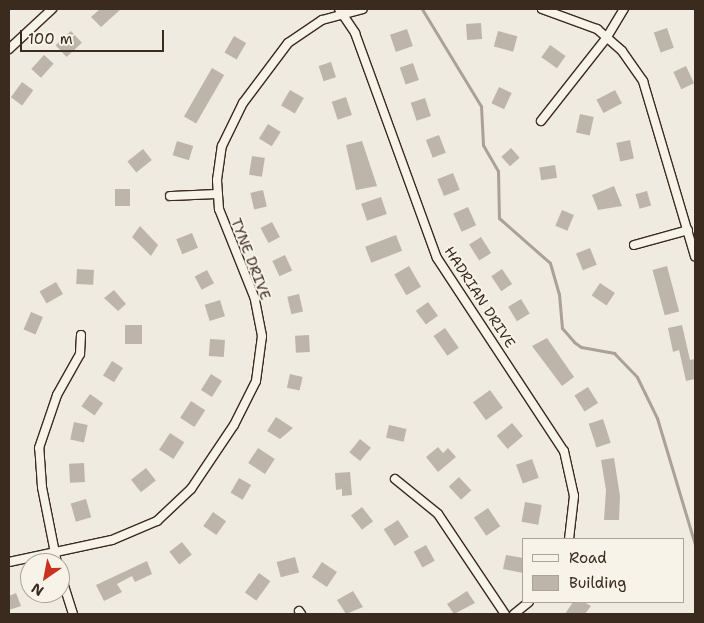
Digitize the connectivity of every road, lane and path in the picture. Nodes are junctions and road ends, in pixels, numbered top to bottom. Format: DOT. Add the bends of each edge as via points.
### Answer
graph roads {
  1 [pos="52,9"];
  2 [pos="364,9"];
  3 [pos="542,9"];
  4 [pos="624,9"];
  5 [pos="341,11"];
  6 [pos="607,37"];
  7 [pos="9,49"];
  8 [pos="542,121"];
  9 [pos="218,194"];
  10 [pos="170,196"];
  11 [pos="688,230"];
  12 [pos="634,245"];
  13 [pos="695,256"];
  14 [pos="81,335"];
  15 [pos="395,479"];
  16 [pos="569,538"];
  17 [pos="54,552"];
  18 [pos="9,562"];
  19 [pos="528,603"];
  20 [pos="505,614"];
  21 [pos="514,614"];
  1 -- 7 [label="street"];
  2 -- 5 [label="street, TYNE DRIVE"];
  3 -- 6 [label="street" via="585,22"];
  4 -- 6 [label="street"];
  5 -- 9 [label="street, TYNE DRIVE" via="298,34 262,75 227,133 218,167"];
  5 -- 16 [label="street, HADRIAN DRIVE" via="355,33 437,258 564,451 574,496"];
  6 -- 8 [label="street"];
  6 -- 11 [label="street" via="632,63 650,94"];
  9 -- 10 [label="street"];
  9 -- 17 [label="street, TYNE DRIVE" via="223,223 250,286 261,324 261,360 253,391 200,476 172,509 126,535"];
  11 -- 12 [label="street"];
  11 -- 13 [label="street"];
  14 -- 17 [label="street" via="80,354 57,394 39,448"];
  15 -- 20 [label="street" via="438,514"];
  17 -- 18 [label="street, TYNE DRIVE"];
  19 -- 21 [label="street"];
}
